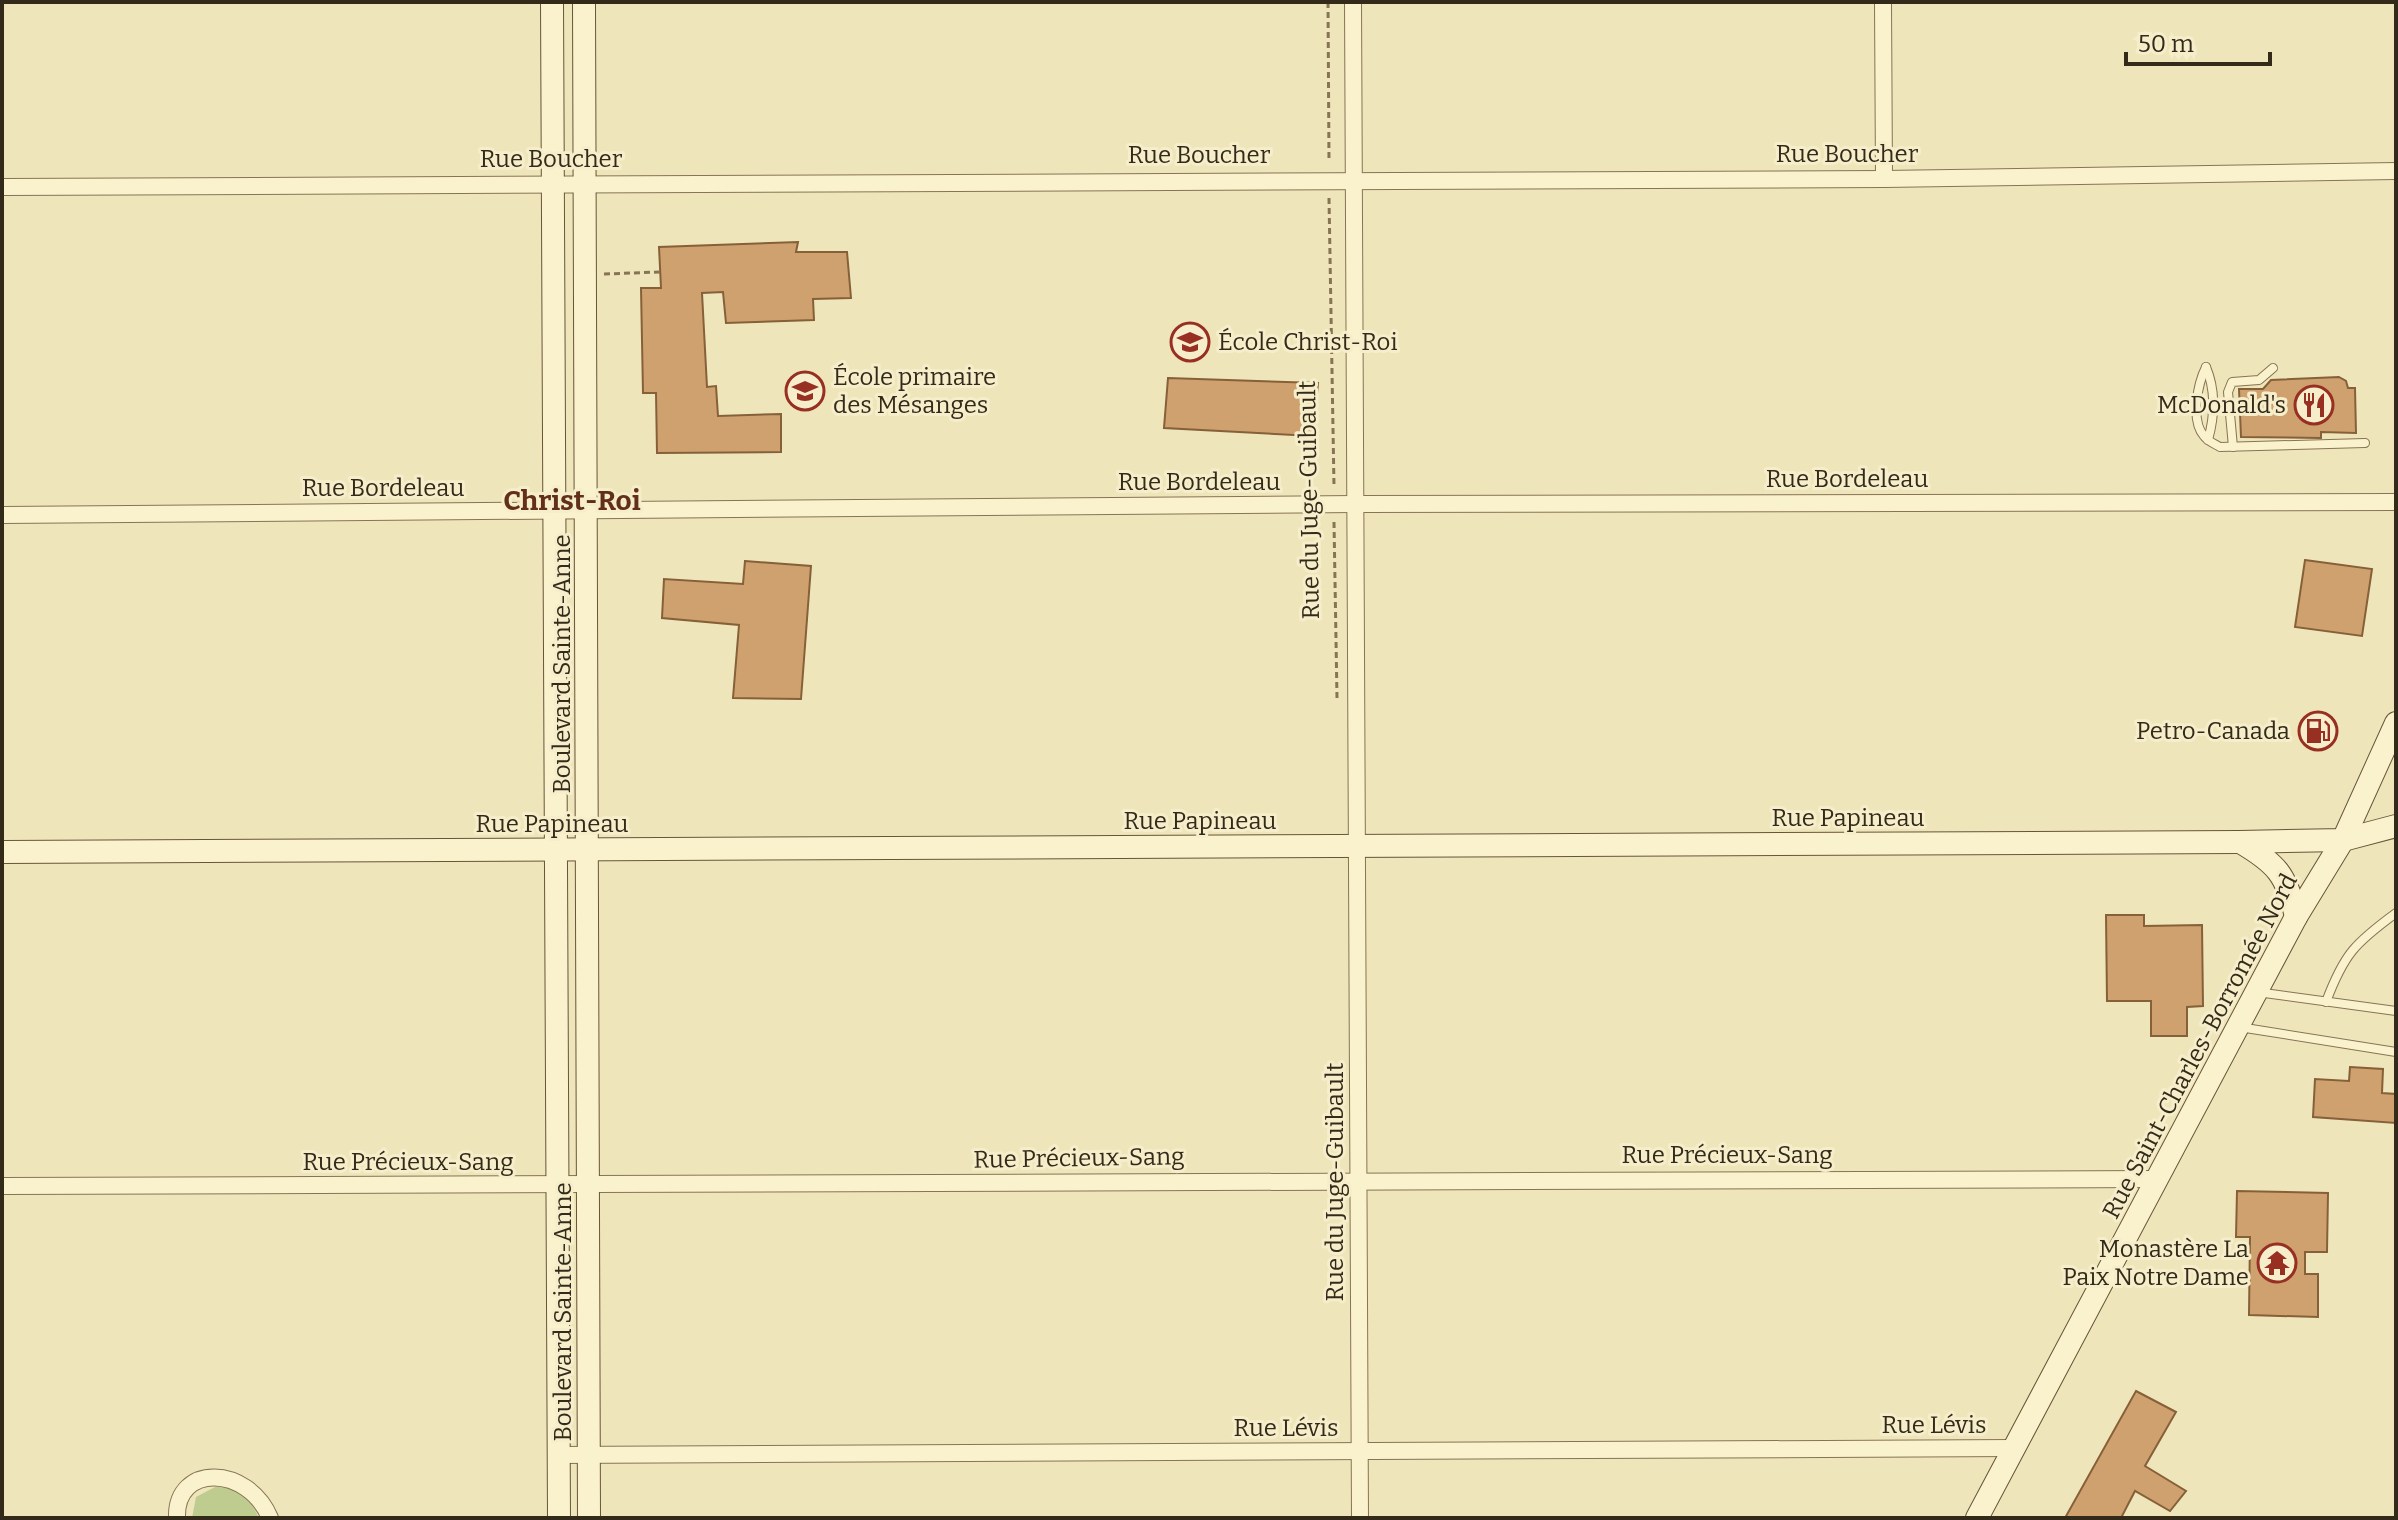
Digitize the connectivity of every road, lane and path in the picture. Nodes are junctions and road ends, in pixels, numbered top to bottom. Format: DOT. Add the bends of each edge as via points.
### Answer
graph roads {
  1 [pos="552,2"];
  2 [pos="584,2"];
  3 [pos="1328,2"];
  4 [pos="1353,2"];
  5 [pos="1883,2"];
  6 [pos="2396,171"];
  7 [pos="1329,172"];
  8 [pos="1355,179"];
  9 [pos="1884,179"];
  10 [pos="553,183"];
  11 [pos="584,183"];
  12 [pos="2,187"];
  13 [pos="1329,188"];
  14 [pos="660,272"];
  15 [pos="584,274"];
  16 [pos="2273,368"];
  17 [pos="2208,440"];
  18 [pos="2365,443"];
  19 [pos="2233,447"];
  20 [pos="2396,502"];
  21 [pos="1334,504"];
  22 [pos="1356,504"];
  23 [pos="557,510"];
  24 [pos="587,510"];
  25 [pos="2,515"];
  26 [pos="1337,703"];
  27 [pos="2396,723"];
  28 [pos="2396,826"];
  29 [pos="2343,840"];
  30 [pos="2239,842"];
  31 [pos="1358,846"];
  32 [pos="559,850"];
  33 [pos="589,850"];
  34 [pos="2,852"];
  35 [pos="2396,913"];
  36 [pos="2296,917"];
  37 [pos="2256,992"];
  38 [pos="2326,1002"];
  39 [pos="2396,1011"];
  40 [pos="2238,1027"];
  41 [pos="2396,1052"];
  42 [pos="1359,1179"];
  43 [pos="2157,1179"];
  44 [pos="2,1186"];
  45 [pos="588,1186"];
  46 [pos="558,1187"];
  47 [pos="2014,1448"];
  48 [pos="1360,1452"];
  49 [pos="558,1455"];
  50 [pos="590,1455"];
  51 [pos="177,1518"];
  52 [pos="270,1518"];
  53 [pos="559,1518"];
  54 [pos="589,1518"];
  55 [pos="1360,1518"];
  56 [pos="1977,1518"];
  1 -- 10 [label="street, Boulevard Sainte-Anne"];
  2 -- 11 [label="street, Boulevard Sainte-Anne"];
  3 -- 7 [label="path"];
  4 -- 8 [label="street, Rue du Juge-Guibault"];
  5 -- 9 [label="street"];
  6 -- 9 [label="street, Rue Boucher"];
  8 -- 9 [label="street, Rue Boucher"];
  8 -- 11 [label="street, Rue Boucher"];
  8 -- 22 [label="street, Rue du Juge-Guibault"];
  10 -- 11 [label="street, Rue Boucher"];
  10 -- 12 [label="street, Rue Boucher"];
  10 -- 23 [label="street, Boulevard Sainte-Anne"];
  11 -- 15 [label="street, Boulevard Sainte-Anne"];
  13 -- 21 [label="path, Rue du Juge-Guibault"];
  14 -- 15 [label="path"];
  15 -- 24 [label="street, Boulevard Sainte-Anne"];
  16 -- 19 [label="lane" via="2259,380 2232,382 2228,392"];
  17 -- 17 [label="lane" via="2199,428 2198,383 2206,367 2214,419"];
  17 -- 19 [label="lane"];
  18 -- 19 [label="lane"];
  20 -- 22 [label="street, Rue Bordeleau"];
  21 -- 22 [label="street, Rue Bordeleau"];
  21 -- 24 [label="street, Rue Bordeleau"];
  21 -- 26 [label="path, Rue du Juge-Guibault"];
  22 -- 31 [label="street, Rue du Juge-Guibault"];
  23 -- 24 [label="street, Rue Bordeleau"];
  23 -- 25 [label="street, Rue Bordeleau"];
  23 -- 32 [label="street, Boulevard Sainte-Anne"];
  24 -- 33 [label="street, Boulevard Sainte-Anne"];
  27 -- 29 [label="street, Rue Saint-Charles-Borromée Nord"];
  28 -- 29 [label="street, Rue Papineau"];
  29 -- 30 [label="street, Rue Papineau"];
  29 -- 36 [label="street, Rue Saint-Charles-Borromée Nord"];
  30 -- 31 [label="street, Rue Papineau"];
  30 -- 36 [label="street" via="2278,868"];
  31 -- 33 [label="street, Rue Papineau"];
  31 -- 42 [label="street, Rue du Juge-Guibault"];
  32 -- 33 [label="street, Rue Papineau"];
  32 -- 34 [label="street, Rue Papineau"];
  32 -- 46 [label="street, Boulevard Sainte-Anne"];
  33 -- 45 [label="street, Boulevard Sainte-Anne"];
  35 -- 38 [label="lane" via="2361,939 2339,965"];
  36 -- 37 [label="street, Rue Saint-Charles-Borromée Nord"];
  37 -- 38 [label="lane"];
  37 -- 40 [label="street, Rue Saint-Charles-Borromée Nord"];
  38 -- 39 [label="lane"];
  40 -- 41 [label="lane"];
  40 -- 43 [label="street, Rue Saint-Charles-Borromée Nord"];
  42 -- 43 [label="street, Rue Précieux-Sang"];
  42 -- 45 [label="street, Rue Précieux-Sang"];
  42 -- 48 [label="street, Rue du Juge-Guibault"];
  43 -- 47 [label="street, Rue Saint-Charles-Borromée Nord"];
  44 -- 46 [label="street, Rue Précieux-Sang"];
  45 -- 46 [label="street, Rue Précieux-Sang"];
  45 -- 50 [label="street, Boulevard Sainte-Anne"];
  46 -- 49 [label="street, Boulevard Sainte-Anne"];
  47 -- 48 [label="street, Rue Lévis"];
  47 -- 56 [label="street, Rue Saint-Charles-Borromée Nord"];
  48 -- 50 [label="street, Rue Lévis"];
  48 -- 55 [label="street, Rue du Juge-Guibault"];
  49 -- 50 [label="street, Rue Lévis"];
  49 -- 53 [label="street, Boulevard Sainte-Anne"];
  50 -- 54 [label="street, Boulevard Sainte-Anne"];
  51 -- 52 [label="street" via="182,1497 212,1477 248,1486"];
}
